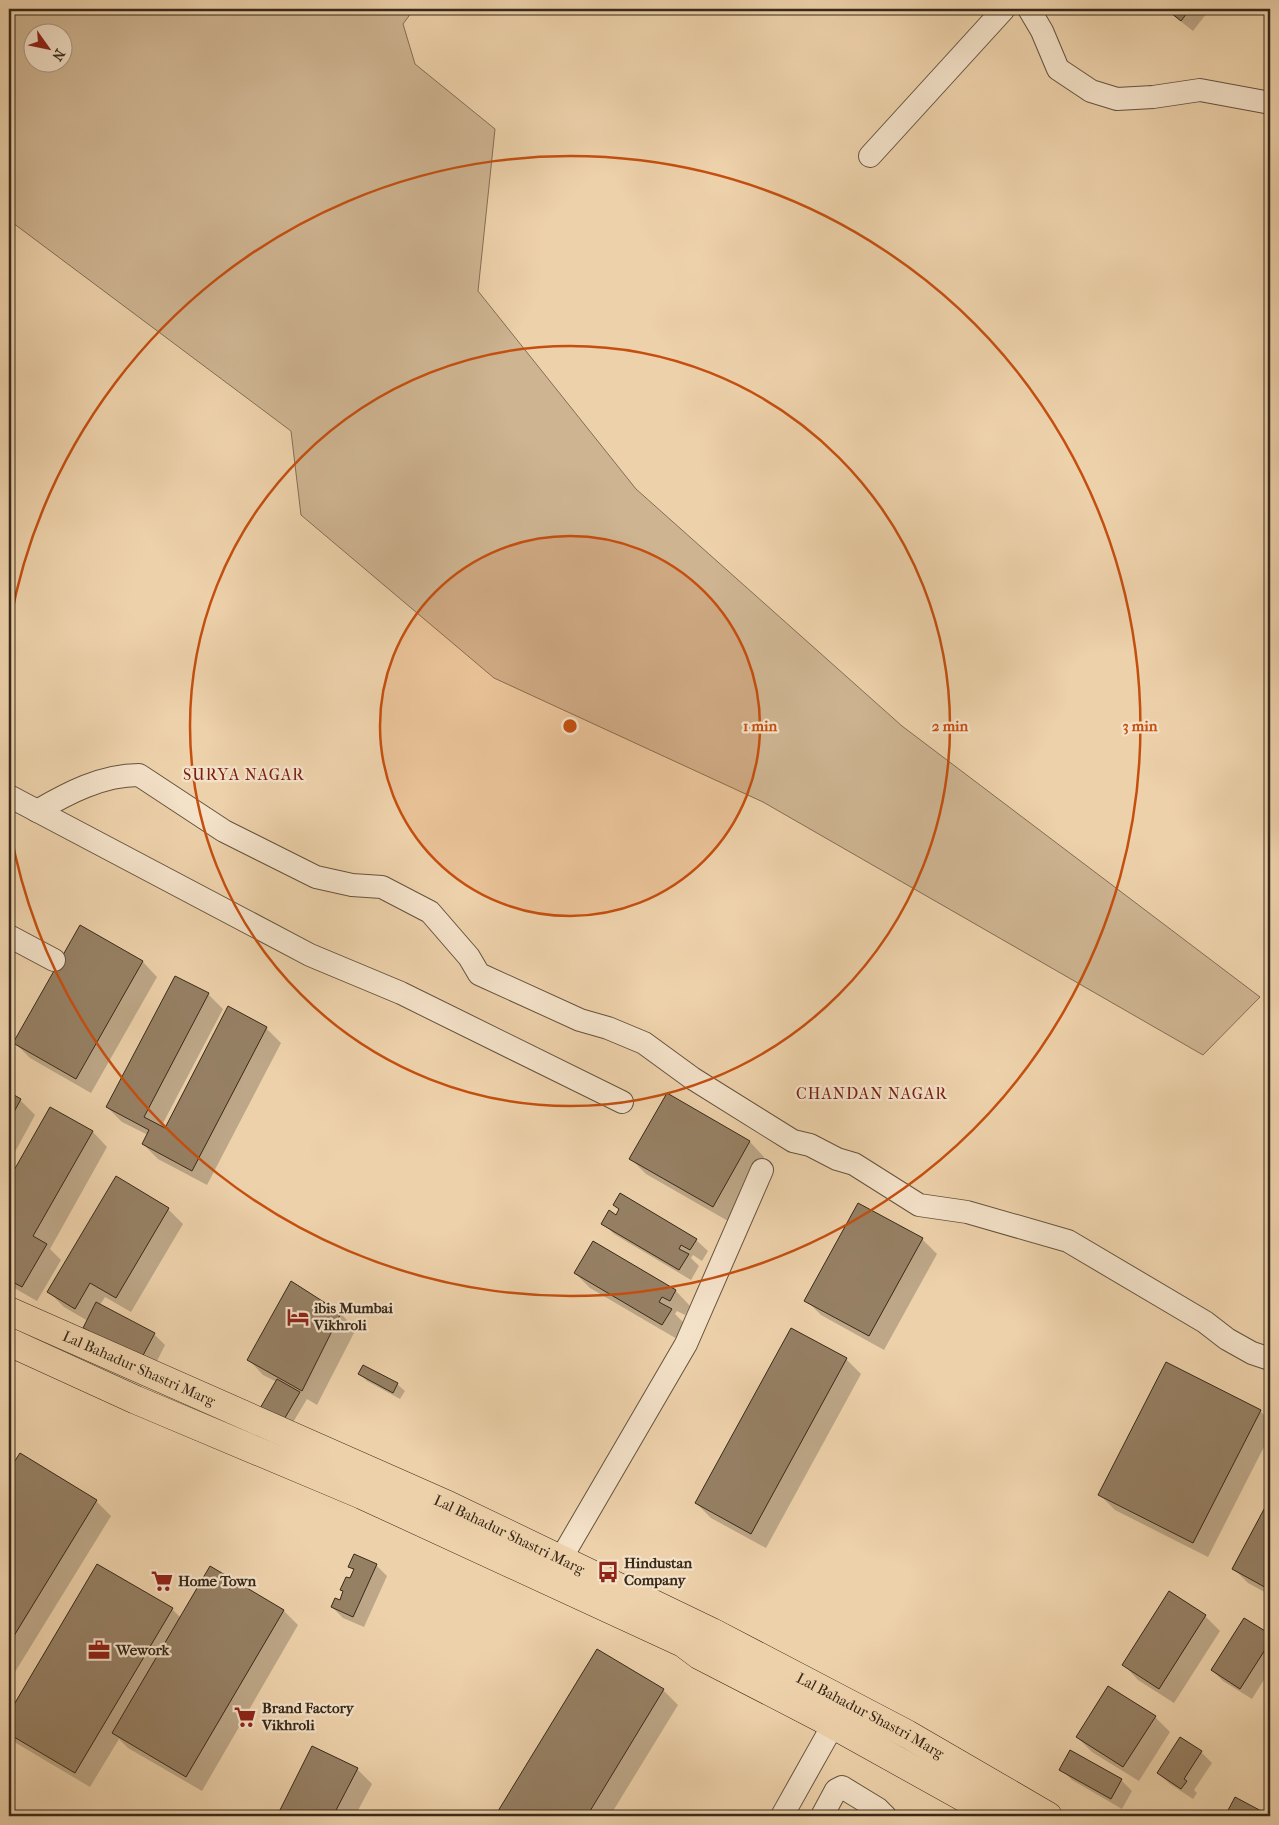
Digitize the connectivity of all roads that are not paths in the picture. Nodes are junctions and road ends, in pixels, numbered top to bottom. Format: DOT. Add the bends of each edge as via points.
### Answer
graph roads {
  1 [pos="1004,9"];
  2 [pos="1029,9"];
  3 [pos="1266,102"];
  4 [pos="870,156"];
  5 [pos="9,796"];
  6 [pos="37,811"];
  7 [pos="9,936"];
  8 [pos="54,960"];
  9 [pos="622,1102"];
  10 [pos="762,1170"];
  11 [pos="9,1311"];
  12 [pos="9,1342"];
  13 [pos="1270,1359"];
  14 [pos="268,1426"];
  15 [pos="257,1451"];
  16 [pos="554,1571"];
  17 [pos="833,1725"];
  18 [pos="782,1816"];
  19 [pos="822,1816"];
  20 [pos="885,1816"];
  21 [pos="997,1816"];
  22 [pos="1048,1816"];
  1 -- 4 [label="street"];
  2 -- 3 [label="street" via="1058,69 1091,91 1117,99 1200,90"];
  5 -- 6 [label="street"];
  6 -- 9 [label="street" via="310,955 401,993"];
  6 -- 13 [label="street" via="72,790 126,775 139,775 224,831 316,877 352,885 382,887 430,912 470,957 478,974 580,1020 644,1043 692,1078 792,1141 810,1145 854,1164 919,1205 967,1212 1068,1242 1205,1322 1227,1339"];
  7 -- 8 [label="street"];
  10 -- 16 [label="street" via="686,1344"];
  11 -- 14 [label="main road, Lal Bahadur Shastri Marg"];
  12 -- 15 [label="main road, Lal Bahadur Shastri Marg"];
  14 -- 15 [label="main road"];
  14 -- 16 [label="main road, Lal Bahadur Shastri Marg" via="448,1505"];
  15 -- 16 [label="main road, Lal Bahadur Shastri Marg"];
  16 -- 17 [label="main road, Lal Bahadur Shastri Marg" via="699,1655"];
  16 -- 22 [label="main road, Lal Bahadur Shastri Marg" via="712,1632 907,1734"];
  17 -- 18 [label="street"];
  17 -- 21 [label="main road, Lal Bahadur Shastri Marg"];
  19 -- 20 [label="street" via="836,1790 842,1787"];
}
